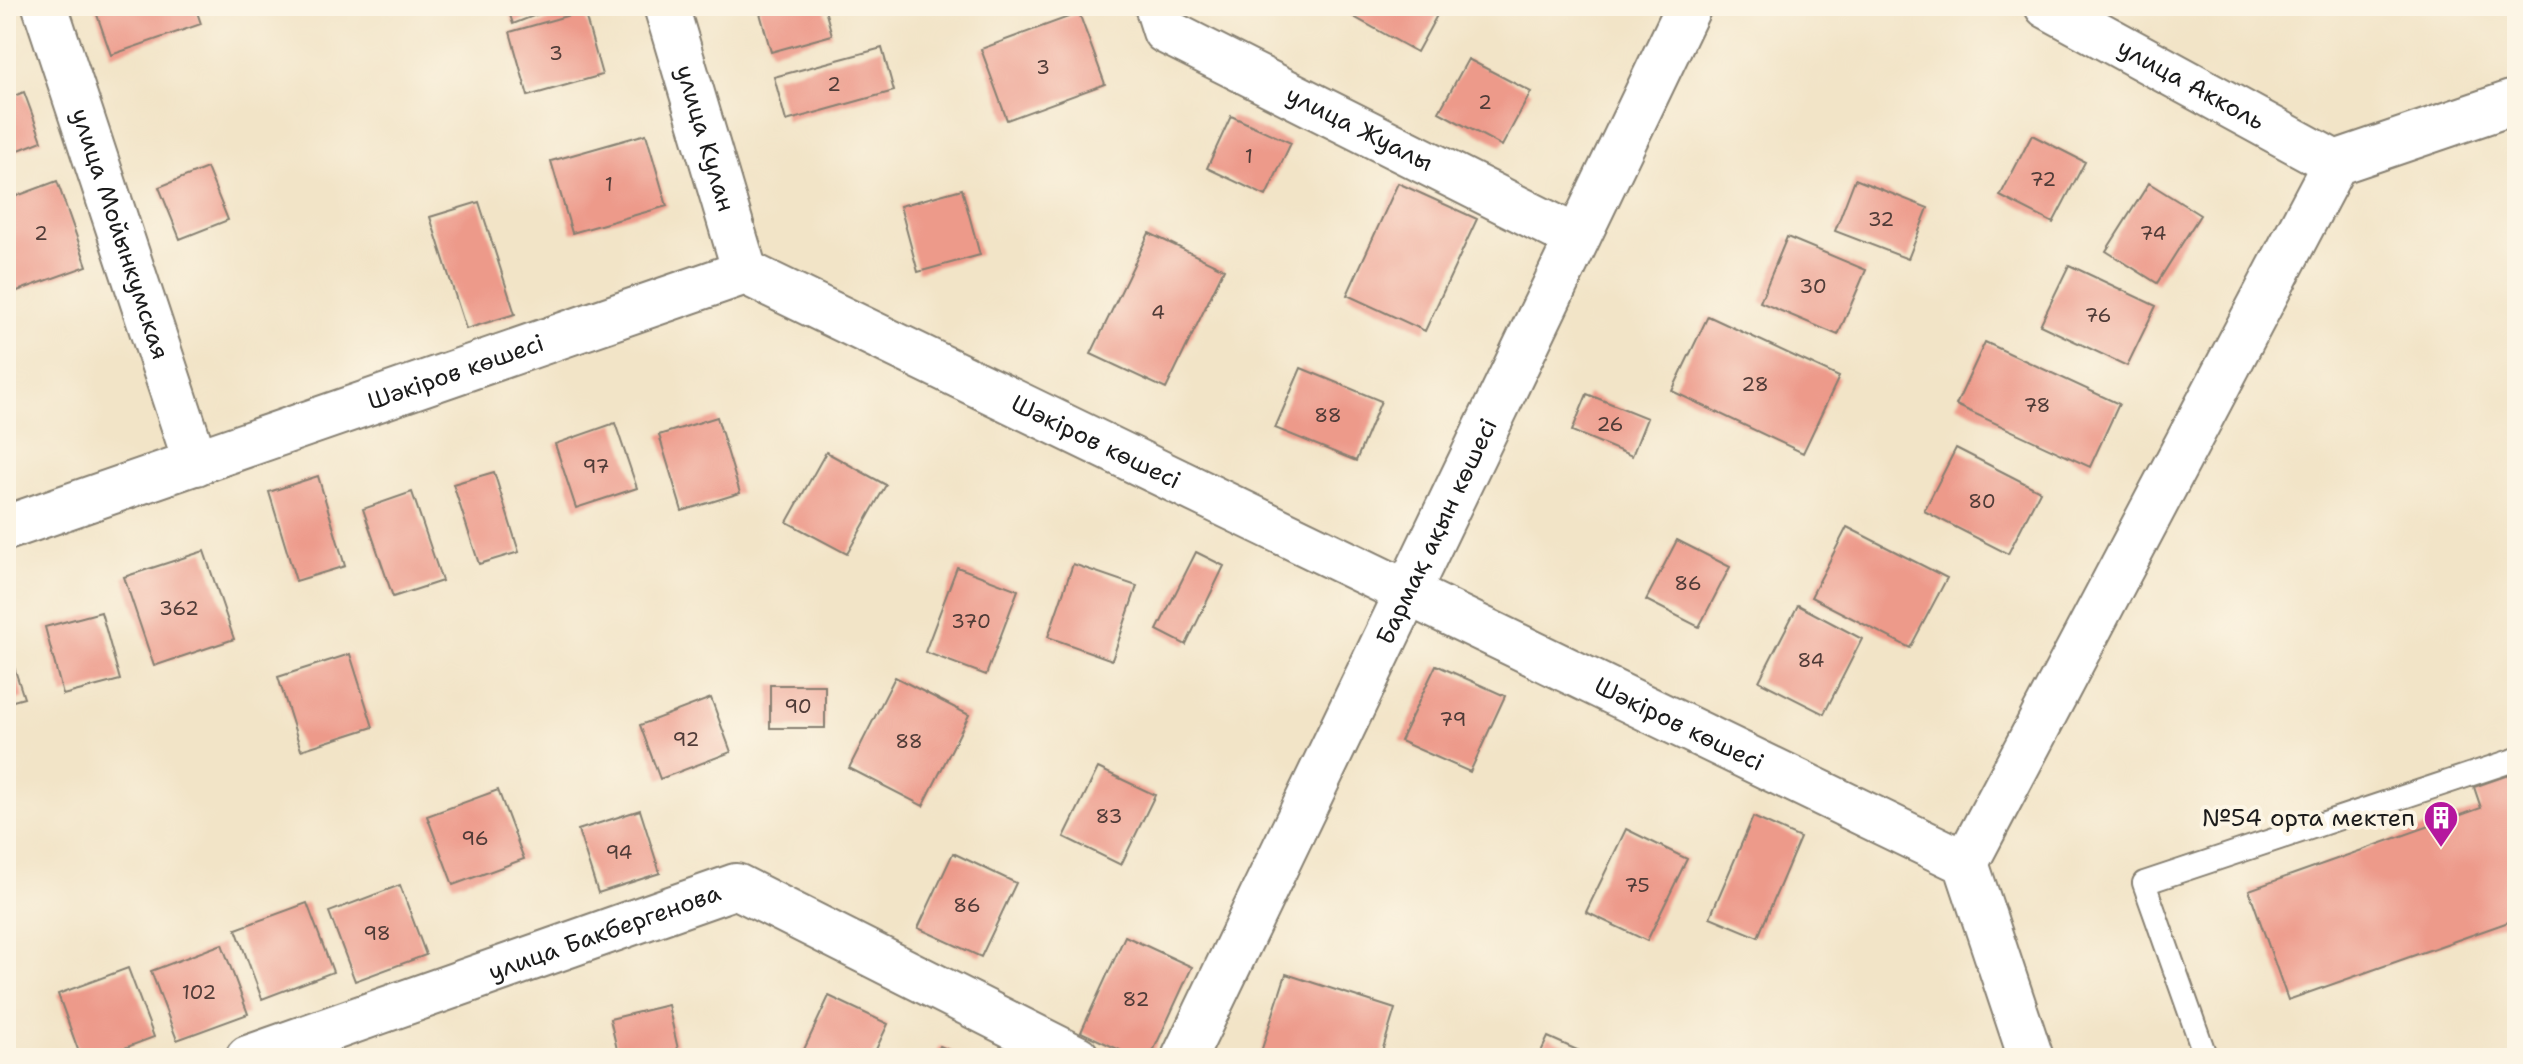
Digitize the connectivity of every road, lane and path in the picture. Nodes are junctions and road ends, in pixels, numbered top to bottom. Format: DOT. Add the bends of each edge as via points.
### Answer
graph roads {
  1 [pos="45,6"];
  2 [pos="666,6"];
  3 [pos="1157,6"];
  4 [pos="1689,6"];
  5 [pos="2047,6"];
  6 [pos="2517,101"];
  7 [pos="2335,163"];
  8 [pos="1577,238"];
  9 [pos="745,272"];
  10 [pos="196,463"];
  11 [pos="6,528"];
  12 [pos="1406,592"];
  13 [pos="2517,759"];
  14 [pos="1966,863"];
  15 [pos="248,1058"];
  16 [pos="1077,1058"];
  17 [pos="1184,1058"];
  18 [pos="2031,1058"];
  19 [pos="2206,1058"];
  1 -- 10 [label="street, улица Мойынкумская"];
  2 -- 9 [label="street, улица Кулан"];
  3 -- 8 [label="street, улица Жуалы" via="1165,31"];
  4 -- 8 [label="street, Бармақ ақын көшесі"];
  5 -- 7 [label="street, улица Акколь"];
  6 -- 7 [label="street"];
  7 -- 14 [label="street"];
  8 -- 12 [label="street, Бармақ ақын көшесі"];
  9 -- 10 [label="street, Шәкіров көшесі"];
  9 -- 12 [label="street, Шәкіров көшесі"];
  10 -- 11 [label="street, Шәкіров көшесі"];
  12 -- 14 [label="street, Шәкіров көшесі"];
  12 -- 17 [label="street, Бармақ ақын көшесі"];
  13 -- 19 [label="lane" via="2144,883"];
  14 -- 18 [label="street"];
  15 -- 16 [label="street, улица Бакбергенова" via="736,886"];
}
